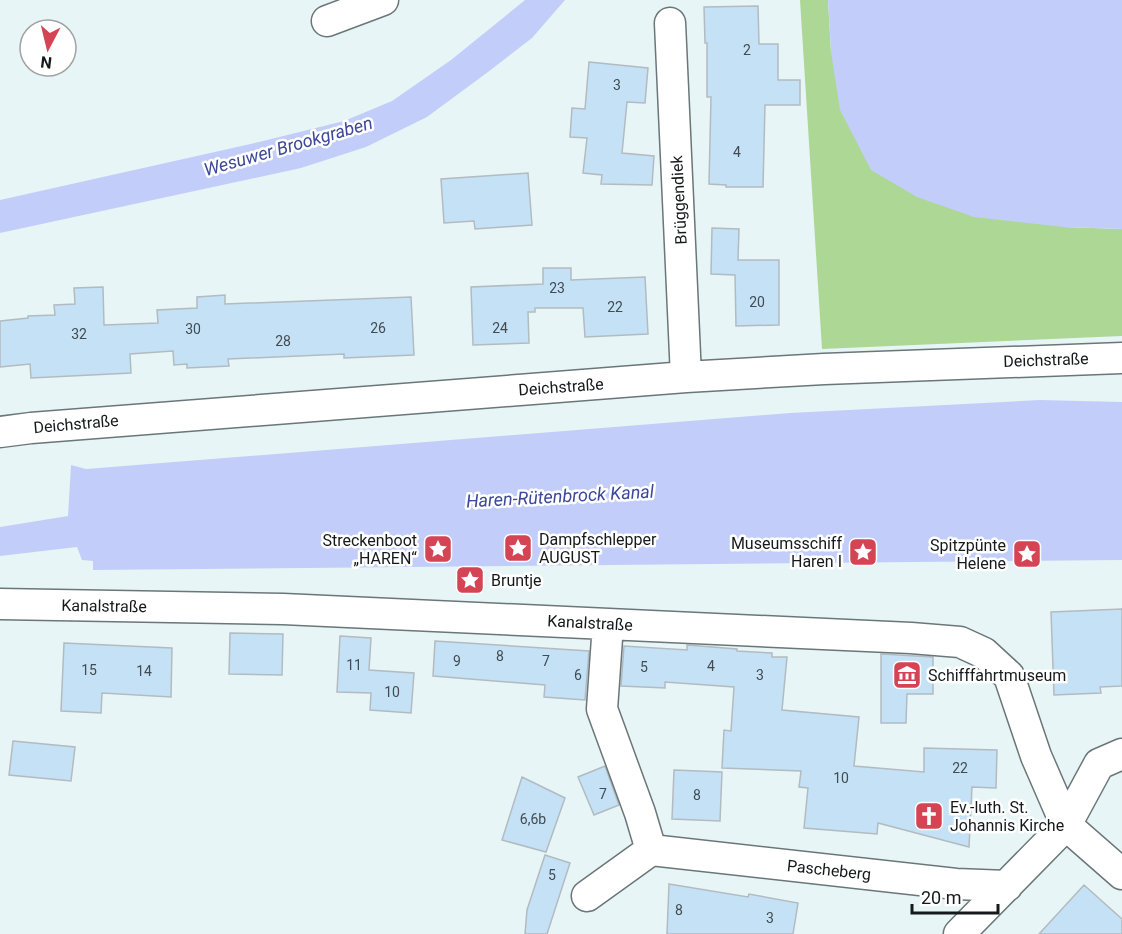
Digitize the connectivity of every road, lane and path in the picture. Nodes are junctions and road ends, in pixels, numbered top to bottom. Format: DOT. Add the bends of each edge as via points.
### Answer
graph roads {
  1 [pos="383,0"];
  2 [pos="327,21"];
  3 [pos="670,23"];
  4 [pos="1122,358"];
  5 [pos="686,378"];
  6 [pos="0,432"];
  7 [pos="0,604"];
  8 [pos="608,624"];
  9 [pos="1122,754"];
  10 [pos="1066,825"];
  11 [pos="651,850"];
  12 [pos="1122,874"];
  13 [pos="1007,886"];
  14 [pos="587,896"];
  15 [pos="959,934"];
  1 -- 2 [label="street"];
  3 -- 5 [label="street, Brüggendiek"];
  4 -- 5 [label="street, Deichstraße"];
  5 -- 6 [label="street, Deichstraße"];
  7 -- 8 [label="street, Kanalstraße" via="283,609"];
  8 -- 10 [label="street, Kanalstraße" via="960,642 984,653 1009,676 1036,756"];
  8 -- 11 [label="street" via="602,709"];
  9 -- 10 [label="street" via="1099,764"];
  10 -- 12 [label="street"];
  10 -- 13 [label="street"];
  11 -- 13 [label="street, Pascheberg" via="956,884"];
  11 -- 14 [label="street"];
  13 -- 15 [label="street"];
}
